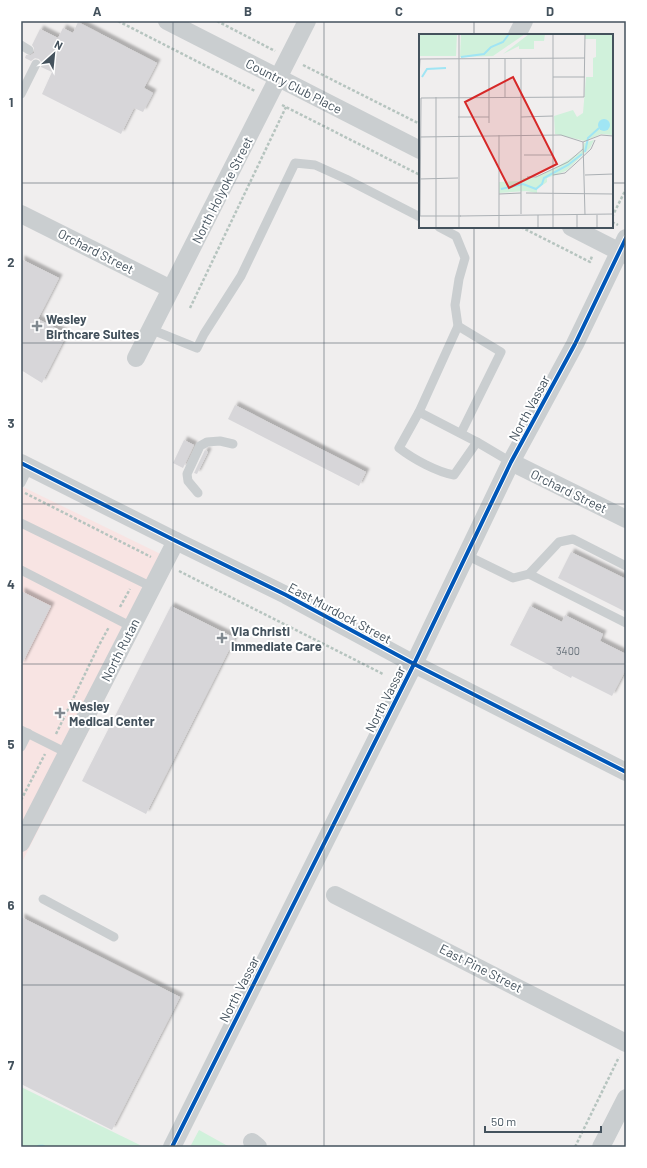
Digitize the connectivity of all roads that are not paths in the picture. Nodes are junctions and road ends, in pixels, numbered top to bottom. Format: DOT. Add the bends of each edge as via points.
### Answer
graph roads {
  1 [pos="168,21"];
  2 [pos="307,21"];
  3 [pos="524,21"];
  4 [pos="517,34"];
  5 [pos="36,64"];
  6 [pos="279,78"];
  7 [pos="21,94"];
  8 [pos="419,149"];
  9 [pos="21,214"];
  10 [pos="419,216"];
  11 [pos="442,228"];
  12 [pos="574,228"];
  13 [pos="624,248"];
  14 [pos="170,289"];
  15 [pos="458,326"];
  16 [pos="150,329"];
  17 [pos="136,358"];
  18 [pos="419,412"];
  19 [pos="461,433"];
  20 [pos="477,442"];
  21 [pos="233,444"];
  22 [pos="511,462"];
  23 [pos="24,471"];
  24 [pos="198,493"];
  25 [pos="626,519"];
  26 [pos="21,523"];
  27 [pos="168,538"];
  28 [pos="466,555"];
  29 [pos="626,566"];
  30 [pos="21,570"];
  31 [pos="529,574"];
  32 [pos="152,587"];
  33 [pos="626,623"];
  34 [pos="132,627"];
  35 [pos="414,664"];
  36 [pos="24,731"];
  37 [pos="21,747"];
  38 [pos="67,753"];
  39 [pos="626,772"];
  40 [pos="21,844"];
  41 [pos="335,894"];
  42 [pos="43,899"];
  43 [pos="114,937"];
  44 [pos="624,1047"];
  45 [pos="626,1098"];
  46 [pos="172,1147"];
  47 [pos="601,1147"];
  1 -- 6 [label="street, Country Club Place"];
  2 -- 6 [label="street, North Holyoke Street"];
  3 -- 4 [label="street"];
  5 -- 7 [label="lane"];
  6 -- 8 [label="street, Country Club Place"];
  6 -- 14 [label="street, North Holyoke Street"];
  9 -- 14 [label="street, Orchard Street"];
  10 -- 16 [label="lane" via="315,165 295,162 241,276 197,348"];
  11 -- 15 [label="lane" via="456,236 465,258 455,305"];
  12 -- 13 [label="street"];
  13 -- 22 [label="street, North Vassar"];
  14 -- 16 [label="street, North Holyoke Street"];
  15 -- 18 [label="lane"];
  15 -- 19 [label="lane" via="501,352"];
  16 -- 17 [label="street, North Holyoke Street"];
  18 -- 19 [label="lane"];
  18 -- 20 [label="lane" via="399,448 410,456 446,474 454,475"];
  19 -- 20 [label="lane"];
  20 -- 22 [label="lane"];
  21 -- 24 [label="lane" via="220,441 207,442 200,446 187,474 188,481"];
  22 -- 25 [label="street, Orchard Street"];
  22 -- 28 [label="street, North Vassar"];
  23 -- 27 [label="street, East Murdock Street"];
  26 -- 32 [label="lane"];
  27 -- 32 [label="street, North Rutan" via="164,564"];
  27 -- 35 [label="street, East Murdock Street" via="286,595"];
  28 -- 31 [label="lane" via="513,578"];
  28 -- 35 [label="street, North Vassar"];
  29 -- 31 [label="lane" via="572,539 559,542"];
  30 -- 34 [label="lane"];
  31 -- 33 [label="lane"];
  32 -- 34 [label="street, North Rutan"];
  34 -- 38 [label="street, North Rutan"];
  35 -- 39 [label="street, East Murdock Street"];
  35 -- 46 [label="street, North Vassar"];
  36 -- 37 [label="lane"];
  36 -- 38 [label="lane"];
  38 -- 40 [label="street, North Rutan"];
  41 -- 44 [label="street, East Pine Street"];
  42 -- 43 [label="lane"];
  45 -- 47 [label="street"];
}
